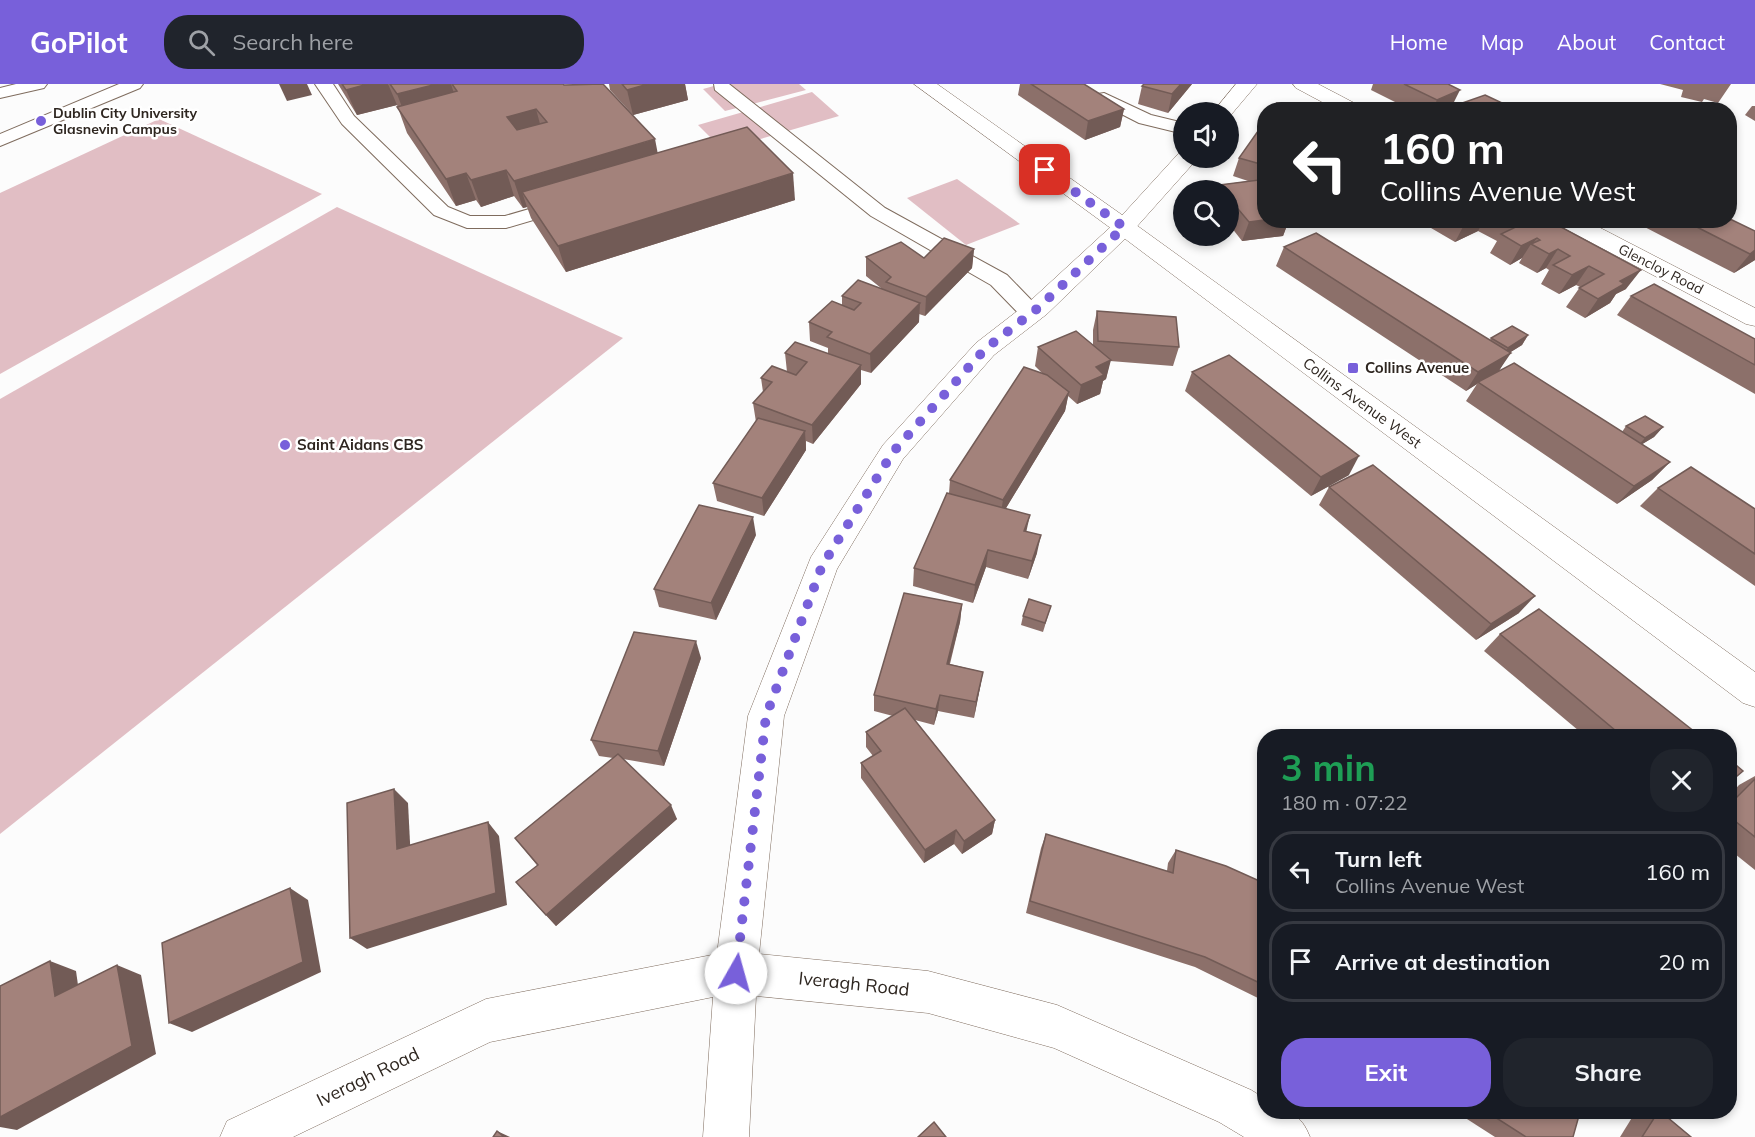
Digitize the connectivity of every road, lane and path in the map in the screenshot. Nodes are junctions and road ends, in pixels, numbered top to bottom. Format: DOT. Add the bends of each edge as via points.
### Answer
graph roads {
  1 [pos="38,84"];
  2 [pos="134,84"];
  3 [pos="324,84"];
  4 [pos="924,84"];
  5 [pos="1247,84"];
  6 [pos="1304,84"];
  7 [pos="721,86"];
  8 [pos="0,93"];
  9 [pos="1104,98"];
  10 [pos="1232,102"];
  11 [pos="1338,102"];
  12 [pos="1173,126"];
  13 [pos="0,141"];
  14 [pos="1178,168"];
  15 [pos="571,203"];
  16 [pos="1124,227"];
  17 [pos="1581,228"];
  18 [pos="1031,313"];
  19 [pos="1755,318"];
  20 [pos="1755,692"];
  21 [pos="736,973"];
  22 [pos="243,1137"];
  23 [pos="726,1137"];
  24 [pos="1287,1137"];
  1 -- 8 [label="lane"];
  2 -- 13 [label="lane"];
  3 -- 15 [label="lane" via="348,120 441,211 467,222 506,222"];
  4 -- 16 [label="street, Collins Avenue West"];
  5 -- 10 [label="street"];
  6 -- 11 [label="street"];
  7 -- 18 [label="lane" via="878,212 999,280"];
  9 -- 12 [label="lane" via="1145,119"];
  14 -- 16 [label="street"];
  16 -- 18 [label="street"];
  16 -- 20 [label="street, Collins Avenue West"];
  17 -- 19 [label="street, Glencloy Road"];
  18 -- 21 [label="street" via="985,349 893,452 822,566 766,716"];
  21 -- 22 [label="street, Iveragh Road" via="699,977 486,1021"];
  21 -- 23 [label="street"];
  21 -- 24 [label="street, Iveragh Road" via="928,992 1057,1027 1235,1106"];
}
